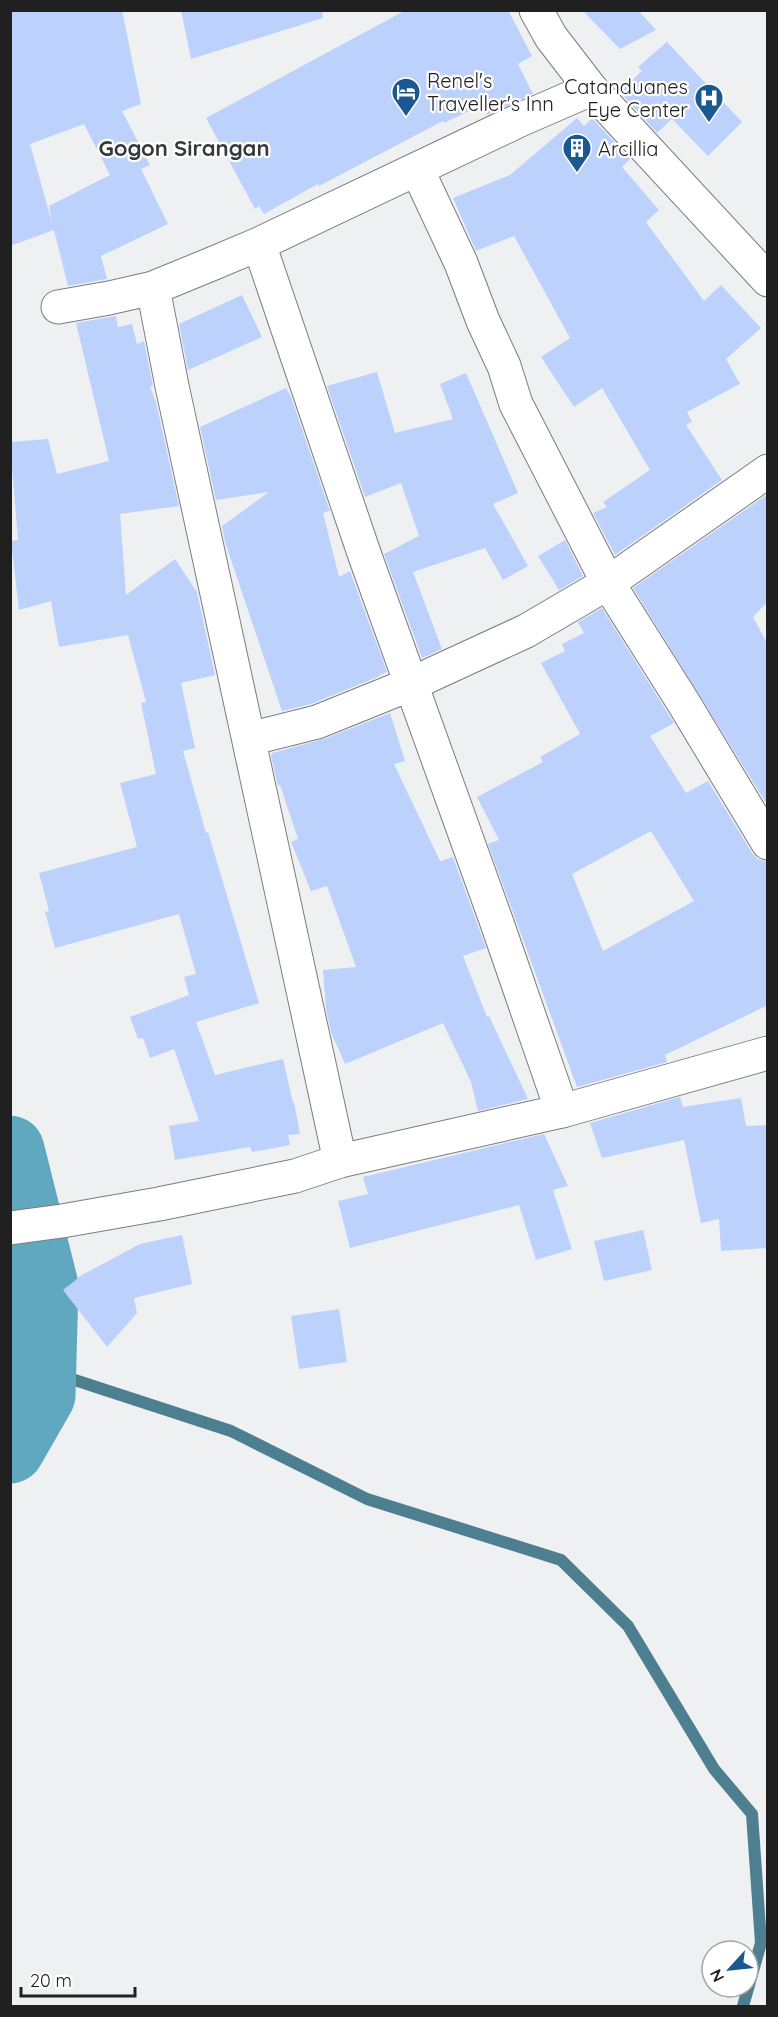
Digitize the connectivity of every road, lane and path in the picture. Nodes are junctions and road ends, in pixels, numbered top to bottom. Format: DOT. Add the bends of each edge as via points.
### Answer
graph roads {
  1 [pos="536,10"];
  2 [pos="591,90"];
  3 [pos="417,169"];
  4 [pos="259,244"];
  5 [pos="768,279"];
  6 [pos="153,288"];
  7 [pos="58,307"];
  8 [pos="768,471"];
  9 [pos="608,583"];
  10 [pos="411,684"];
  11 [pos="249,739"];
  12 [pos="768,843"];
  13 [pos="768,1053"];
  14 [pos="562,1112"];
  15 [pos="340,1161"];
  16 [pos="10,1228"];
  1 -- 2 [label="street"];
  2 -- 3 [label="street"];
  2 -- 5 [label="street"];
  3 -- 4 [label="street"];
  3 -- 9 [label="street" via="461,263 516,404"];
  4 -- 6 [label="street"];
  4 -- 10 [label="street"];
  6 -- 7 [label="street"];
  6 -- 11 [label="street"];
  8 -- 9 [label="street"];
  9 -- 10 [label="street" via="526,631"];
  9 -- 12 [label="street"];
  10 -- 11 [label="street" via="317,722"];
  10 -- 14 [label="street"];
  11 -- 15 [label="street"];
  13 -- 14 [label="street"];
  14 -- 15 [label="street"];
  15 -- 16 [label="street" via="238,1189"];
}
